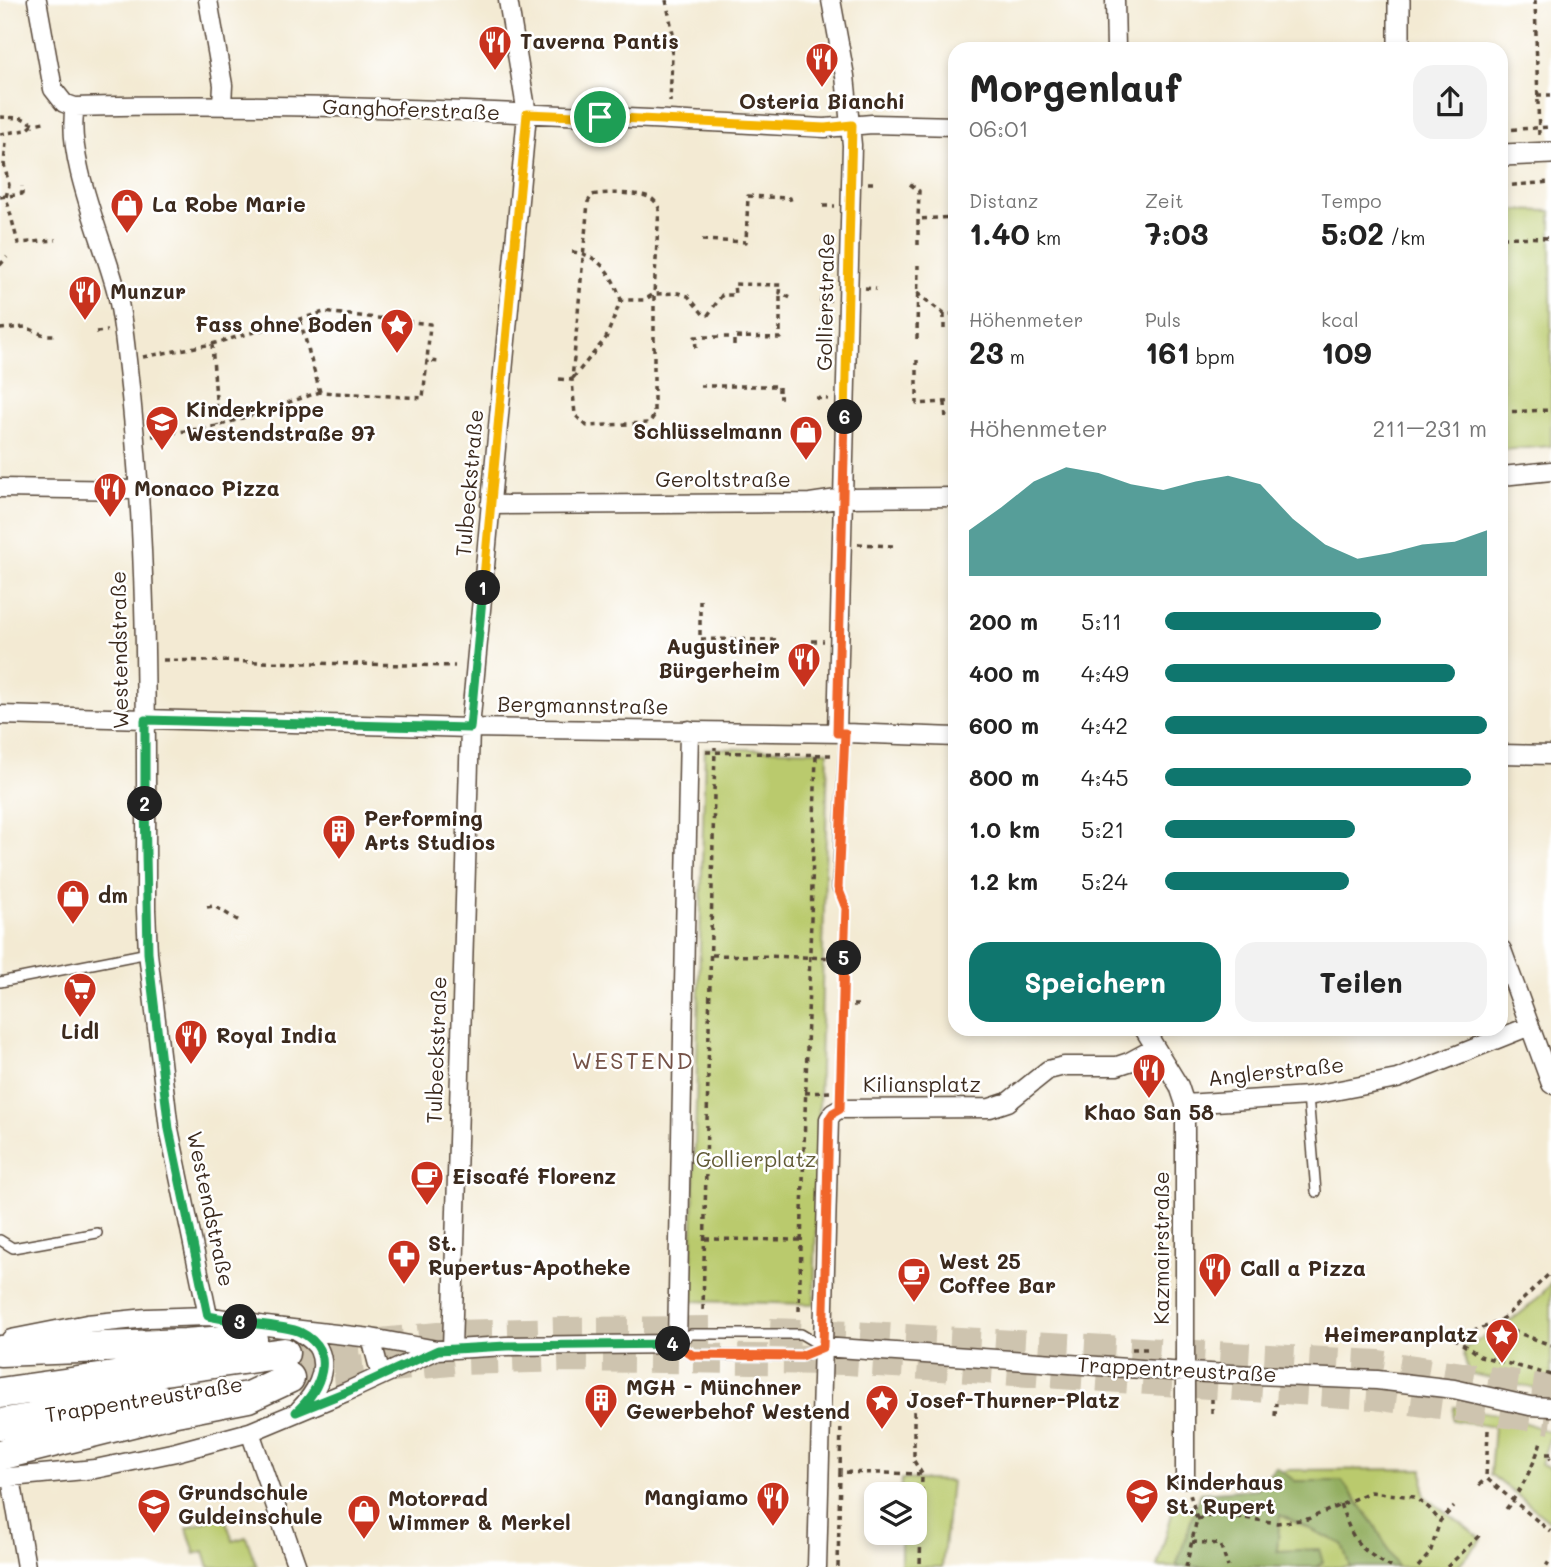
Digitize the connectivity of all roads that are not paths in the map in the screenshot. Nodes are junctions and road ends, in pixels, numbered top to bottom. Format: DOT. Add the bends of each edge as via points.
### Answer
graph roads {
  1 [pos="37,0"];
  2 [pos="208,0"];
  3 [pos="508,0"];
  4 [pos="831,0"];
  5 [pos="1115,0"];
  6 [pos="1399,0"];
  7 [pos="1116,42"];
  8 [pos="1399,42"];
  9 [pos="222,104"];
  10 [pos="74,113"];
  11 [pos="527,114"];
  12 [pos="852,125"];
  13 [pos="948,126"];
  14 [pos="1545,145"];
  15 [pos="1508,154"];
  16 [pos="1551,471"];
  17 [pos="1508,475"];
  18 [pos="0,488"];
  19 [pos="137,490"];
  20 [pos="948,497"];
  21 [pos="844,498"];
  22 [pos="490,505"];
  23 [pos="0,715"];
  24 [pos="145,720"];
  25 [pos="470,728"];
  26 [pos="690,730"];
  27 [pos="841,733"];
  28 [pos="948,737"];
  29 [pos="1508,754"];
  30 [pos="1551,755"];
  31 [pos="838,888"];
  32 [pos="148,953"];
  33 [pos="1508,966"];
  34 [pos="0,982"];
  35 [pos="1530,1026"];
  36 [pos="1508,1035"];
  37 [pos="1148,1036"];
  38 [pos="1505,1036"];
  39 [pos="1155,1048"];
  40 [pos="1547,1061"];
  41 [pos="1551,1084"];
  42 [pos="1308,1096"];
  43 [pos="1185,1104"];
  44 [pos="1316,1192"];
  45 [pos="97,1234"];
  46 [pos="0,1240"];
  47 [pos="208,1316"];
  48 [pos="371,1338"];
  49 [pos="0,1342"];
  50 [pos="677,1344"];
  51 [pos="823,1347"];
  52 [pos="445,1349"];
  53 [pos="285,1350"];
  54 [pos="0,1351"];
  55 [pos="1185,1372"];
  56 [pos="381,1376"];
  57 [pos="0,1392"];
  58 [pos="1530,1406"];
  59 [pos="1551,1407"];
  60 [pos="296,1412"];
  61 [pos="1551,1420"];
  62 [pos="0,1424"];
  63 [pos="250,1432"];
  64 [pos="4,1470"];
  65 [pos="1185,1478"];
  66 [pos="26,1567"];
  67 [pos="297,1567"];
  68 [pos="817,1567"];
  1 -- 10 [label="street" via="53,89"];
  2 -- 9 [label="street" via="223,85"];
  3 -- 11 [label="street, Tulbeckstraße"];
  4 -- 12 [label="street, Gollierstraße"];
  5 -- 7 [label="street"];
  6 -- 8 [label="street"];
  9 -- 10 [label="street, Ganghoferstraße"];
  9 -- 11 [label="street, Ganghoferstraße"];
  10 -- 19 [label="street, Westendstraße" via="79,165 116,290 127,359"];
  11 -- 12 [label="street, Ganghoferstraße" via="825,128"];
  11 -- 22 [label="street, Tulbeckstraße"];
  12 -- 13 [label="street, Ganghoferstraße"];
  12 -- 21 [label="street, Gollierstraße"];
  14 -- 15 [label="street"];
  16 -- 17 [label="street"];
  18 -- 19 [label="street"];
  19 -- 24 [label="street, Westendstraße"];
  20 -- 21 [label="street, Geroltstraße"];
  21 -- 22 [label="street, Geroltstraße" via="810,503"];
  21 -- 27 [label="street, Gollierstraße"];
  22 -- 25 [label="street, Tulbeckstraße"];
  23 -- 24 [label="street, Bergmannstraße"];
  24 -- 25 [label="street, Bergmannstraße"];
  24 -- 32 [label="street, Westendstraße"];
  25 -- 26 [label="street, Bergmannstraße"];
  25 -- 52 [label="street, Tulbeckstraße"];
  26 -- 27 [label="street, Bergmannstraße"];
  26 -- 50 [label="street"];
  27 -- 28 [label="street, Bergmannstraße"];
  27 -- 31 [label="lane"];
  29 -- 30 [label="street"];
  32 -- 34 [label="lane"];
  32 -- 47 [label="street, Westendstraße" via="169,1129"];
  33 -- 35 [label="street"];
  35 -- 36 [label="street, Anglerstraße"];
  35 -- 40 [label="street"];
  37 -- 39 [label="street, Kazmairstraße"];
  38 -- 42 [label="street, Anglerstraße" via="1397,1079"];
  39 -- 43 [label="street, Kazmairstraße"];
  39 -- 51 [label="street, Kiliansplatz" via="1123,1065 1048,1070 1008,1102 990,1108 840,1100 829,1119"];
  40 -- 41 [label="street"];
  42 -- 43 [label="street, Anglerstraße"];
  42 -- 44 [label="lane"];
  43 -- 55 [label="street, Kazmairstraße"];
  45 -- 46 [label="lane" via="13,1248"];
  47 -- 49 [label="street, Trappentreustraße" via="87,1324"];
  47 -- 53 [label="street, Trappentreustraße"];
  48 -- 52 [label="street, Trappentreustraße"];
  48 -- 53 [label="street, Trappentreustraße"];
  48 -- 56 [label="street"];
  50 -- 51 [label="lane, Trappentreustraße" via="692,1355 801,1356"];
  50 -- 51 [label="lane, Trappentreustraße" via="691,1334 801,1334"];
  50 -- 52 [label="street, Trappentreustraße"];
  51 -- 55 [label="street, Trappentreustraße"];
  51 -- 68 [label="street"];
  52 -- 56 [label="street, Trappentreustraße"];
  53 -- 54 [label="highway" via="185,1344"];
  53 -- 57 [label="highway, Trappentreustraße"];
  53 -- 60 [label="street, Trappentreustraße" via="314,1342 320,1350 321,1377"];
  53 -- 62 [label="highway, Trappentreustraße"];
  53 -- 64 [label="highway" via="248,1397 176,1411"];
  55 -- 58 [label="street, Trappentreustraße" via="1377,1380 1454,1389"];
  55 -- 65 [label="street, Kazmairstraße"];
  56 -- 60 [label="street, Trappentreustraße"];
  58 -- 59 [label="street, Trappentreustraße"];
  58 -- 61 [label="street, Trappentreustraße"];
  60 -- 63 [label="street, Trappentreustraße"];
  63 -- 64 [label="street, Trappentreustraße" via="95,1469"];
  63 -- 67 [label="street"];
  64 -- 66 [label="street"];
}
